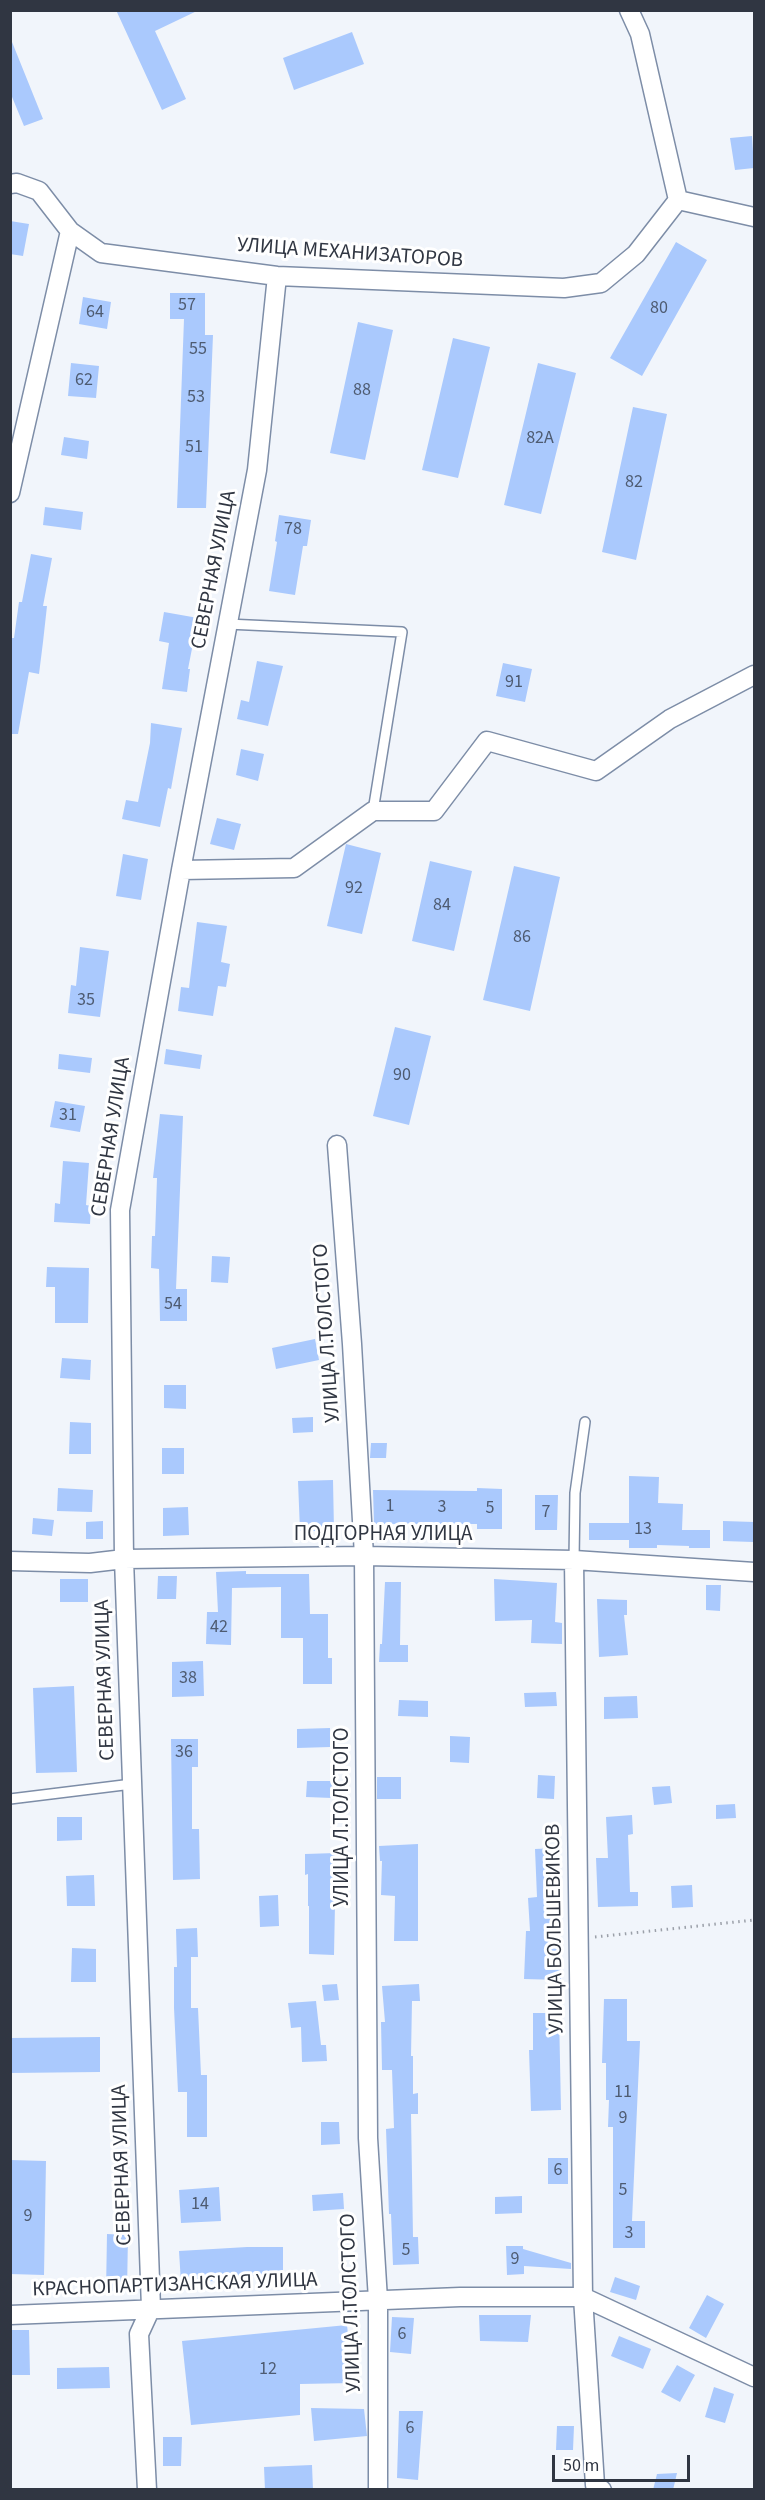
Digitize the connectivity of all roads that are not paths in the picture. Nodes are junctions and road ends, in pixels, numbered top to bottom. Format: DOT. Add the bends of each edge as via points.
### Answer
graph roads {
  1 [pos="629,10"];
  2 [pos="10,184"];
  3 [pos="678,200"];
  4 [pos="754,217"];
  5 [pos="70,231"];
  6 [pos="277,276"];
  7 [pos="10,493"];
  8 [pos="227,624"];
  9 [pos="754,675"];
  10 [pos="373,811"];
  11 [pos="181,870"];
  12 [pos="337,1145"];
  13 [pos="585,1422"];
  14 [pos="364,1556"];
  15 [pos="124,1559"];
  16 [pos="574,1560"];
  17 [pos="10,1561"];
  18 [pos="754,1572"];
  19 [pos="132,1784"];
  20 [pos="10,1799"];
  21 [pos="583,2297"];
  22 [pos="378,2300"];
  23 [pos="151,2308"];
  24 [pos="10,2315"];
  25 [pos="754,2377"];
  26 [pos="147,2490"];
  27 [pos="378,2490"];
  28 [pos="602,2490"];
  1 -- 3 [label="street" via="640,34"];
  2 -- 5 [label="street, УЛИЦА МЕХАНИЗАТОРОВ" via="39,191"];
  3 -- 4 [label="street"];
  3 -- 6 [label="street, УЛИЦА МЕХАНИЗАТОРОВ" via="636,254 601,283 564,288"];
  5 -- 6 [label="street, УЛИЦА МЕХАНИЗАТОРОВ" via="100,253"];
  5 -- 7 [label="street"];
  6 -- 8 [label="street, СЕВЕРНАЯ УЛИЦА" via="257,470"];
  8 -- 10 [label="lane" via="402,632"];
  8 -- 11 [label="street, СЕВЕРНАЯ УЛИЦА"];
  9 -- 10 [label="street" via="670,719 596,771 487,741 434,811"];
  10 -- 11 [label="street" via="294,868"];
  11 -- 15 [label="street, СЕВЕРНАЯ УЛИЦА" via="120,1210"];
  12 -- 14 [label="street, УЛИЦА Л.ТОЛСТОГО"];
  13 -- 16 [label="lane" via="575,1493"];
  14 -- 15 [label="street, ПОДГОРНАЯ УЛИЦА"];
  14 -- 16 [label="street, ПОДГОРНАЯ УЛИЦА"];
  14 -- 22 [label="street, УЛИЦА Л.ТОЛСТОГО" via="368,2138"];
  15 -- 17 [label="street, ПОДГОРНАЯ УЛИЦА" via="90,1563"];
  15 -- 19 [label="street, СЕВЕРНАЯ УЛИЦА"];
  16 -- 18 [label="street, ПОДГОРНАЯ УЛИЦА"];
  16 -- 21 [label="street, УЛИЦА БОЛЬШЕВИКОВ"];
  19 -- 20 [label="lane"];
  19 -- 23 [label="street, СЕВЕРНАЯ УЛИЦА"];
  21 -- 22 [label="street, КРАСНОПАРТИЗАНСКАЯ УЛИЦА"];
  21 -- 25 [label="street, КРАСНОПАРТИЗАНСКАЯ УЛИЦА"];
  21 -- 28 [label="street, УЛИЦА БОЛЬШЕВИКОВ" via="595,2485"];
  22 -- 23 [label="street, КРАСНОПАРТИЗАНСКАЯ УЛИЦА"];
  22 -- 27 [label="street, УЛИЦА Л.ТОЛСТОГО"];
  23 -- 24 [label="street, КРАСНОПАРТИЗАНСКАЯ УЛИЦА"];
  23 -- 26 [label="street, СЕВЕРНАЯ УЛИЦА" via="139,2334"];
}
